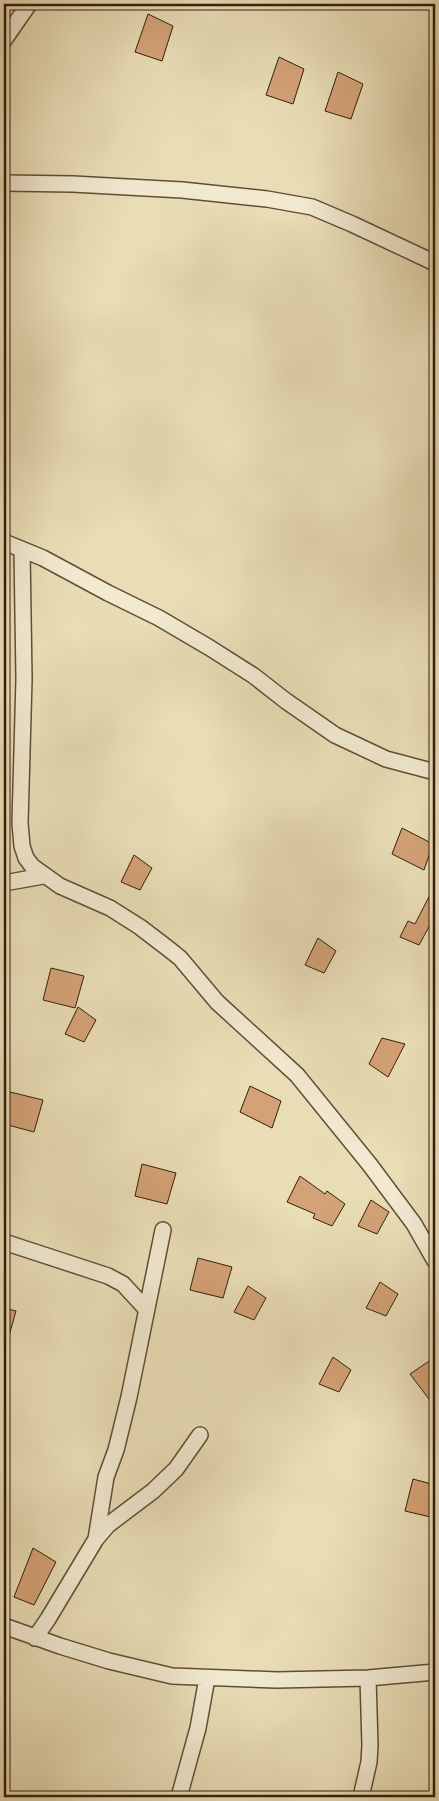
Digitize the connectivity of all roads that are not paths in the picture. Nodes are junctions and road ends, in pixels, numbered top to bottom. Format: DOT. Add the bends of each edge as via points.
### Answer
graph roads {
  1 [pos="29,4"];
  2 [pos="4,40"];
  3 [pos="4,183"];
  4 [pos="435,263"];
  5 [pos="4,542"];
  6 [pos="22,550"];
  7 [pos="435,772"];
  8 [pos="43,876"];
  9 [pos="4,882"];
  10 [pos="162,1230"];
  11 [pos="4,1242"];
  12 [pos="435,1262"];
  13 [pos="146,1309"];
  14 [pos="200,1435"];
  15 [pos="96,1539"];
  16 [pos="4,1626"];
  17 [pos="35,1638"];
  18 [pos="435,1672"];
  19 [pos="207,1678"];
  20 [pos="368,1678"];
  21 [pos="179,1797"];
  22 [pos="361,1797"];
  1 -- 2 [label="street"];
  3 -- 4 [label="street" via="172,190 267,199 312,207"];
  5 -- 6 [label="street"];
  6 -- 7 [label="street" via="159,618 210,648 335,735 386,759"];
  6 -- 8 [label="street" via="24,679 20,824 26,858"];
  8 -- 9 [label="street"];
  8 -- 12 [label="street" via="117,913 180,958 217,1002 298,1075 414,1224"];
  10 -- 13 [label="street"];
  11 -- 13 [label="street" via="108,1276 123,1284"];
  13 -- 15 [label="street" via="129,1397 106,1477"];
  14 -- 15 [label="street" via="176,1469 108,1525"];
  15 -- 17 [label="street"];
  16 -- 17 [label="street"];
  17 -- 19 [label="street" via="109,1662 172,1676"];
  18 -- 20 [label="street"];
  19 -- 20 [label="street"];
  19 -- 21 [label="street" via="198,1728"];
  20 -- 22 [label="street" via="370,1745"];
}
